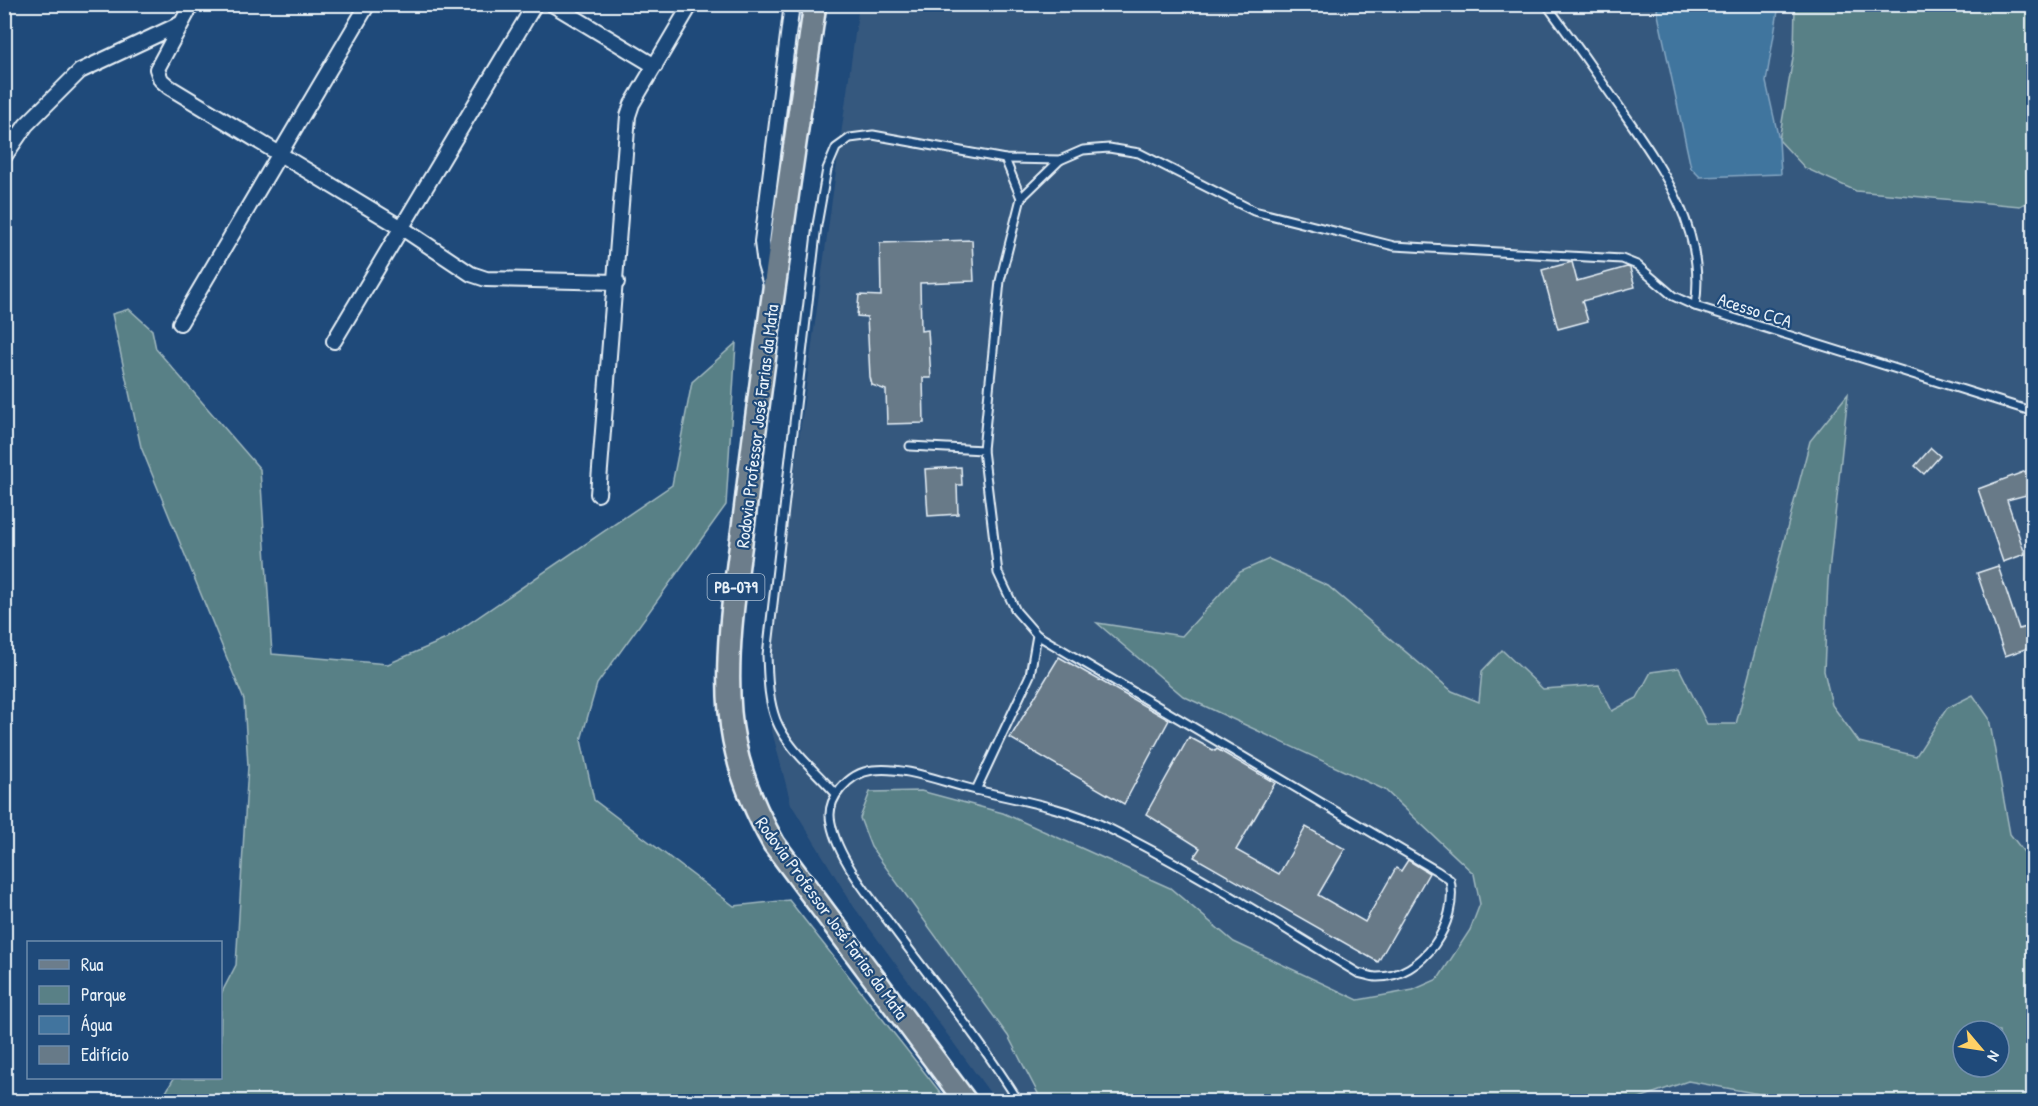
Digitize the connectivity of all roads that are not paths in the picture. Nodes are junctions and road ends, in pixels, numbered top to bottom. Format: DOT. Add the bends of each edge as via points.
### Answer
graph roads {
  1 [pos="192,4"];
  2 [pos="368,4"];
  3 [pos="535,4"];
  4 [pos="552,4"];
  5 [pos="691,4"];
  6 [pos="792,4"];
  7 [pos="815,4"];
  8 [pos="1546,4"];
  9 [pos="180,24"];
  10 [pos="655,66"];
  11 [pos="280,154"];
  12 [pos="4,157"];
  13 [pos="1005,159"];
  14 [pos="1060,160"];
  15 [pos="1021,198"];
  16 [pos="402,228"];
  17 [pos="617,282"];
  18 [pos="774,293"];
  19 [pos="1695,306"];
  20 [pos="180,323"];
  21 [pos="334,341"];
  22 [pos="2034,412"];
  23 [pos="910,446"];
  24 [pos="983,450"];
  25 [pos="598,494"];
  26 [pos="1037,635"];
  27 [pos="976,790"];
  28 [pos="836,794"];
  29 [pos="966,1101"];
  30 [pos="1019,1101"];
  1 -- 9 [label="street"];
  2 -- 11 [label="street"];
  3 -- 16 [label="street"];
  4 -- 10 [label="street"];
  5 -- 10 [label="street"];
  6 -- 18 [label="street" via="762,242"];
  7 -- 18 [label="main road, Rodovia Professor José Farias da Mata / PB-079"];
  8 -- 19 [label="lane, Acesso CCA" via="1673,188 1695,251"];
  9 -- 11 [label="street" via="157,69 161,80"];
  9 -- 12 [label="street" via="80,71 26,125"];
  10 -- 17 [label="street" via="628,116"];
  11 -- 16 [label="street"];
  11 -- 20 [label="street"];
  13 -- 14 [label="lane"];
  13 -- 15 [label="lane"];
  13 -- 28 [label="lane" via="873,135 850,138 836,148 826,169 767,655 769,694 776,721 784,736"];
  14 -- 15 [label="lane"];
  14 -- 19 [label="lane" via="1083,150 1109,148 1139,153 1254,211 1394,246 1622,260 1637,266 1673,296"];
  15 -- 24 [label="lane" via="1000,281"];
  16 -- 17 [label="street" via="471,274 486,279"];
  16 -- 21 [label="street"];
  17 -- 25 [label="street"];
  18 -- 29 [label="main road, Rodovia Professor José Farias da Mata / PB-079" via="732,623 730,712 738,762 757,814 774,844"];
  19 -- 22 [label="lane, Acesso CCA"];
  23 -- 24 [label="lane"];
  24 -- 26 [label="lane" via="998,573 1016,610"];
  26 -- 27 [label="lane" via="1030,675"];
  26 -- 27 [label="lane" via="1437,871 1450,880 1450,915 1439,939 1412,966 1375,978 1358,973 1106,827"];
  27 -- 28 [label="lane" via="895,771 872,770"];
  28 -- 30 [label="lane" via="830,807 830,823 867,893"];
}
